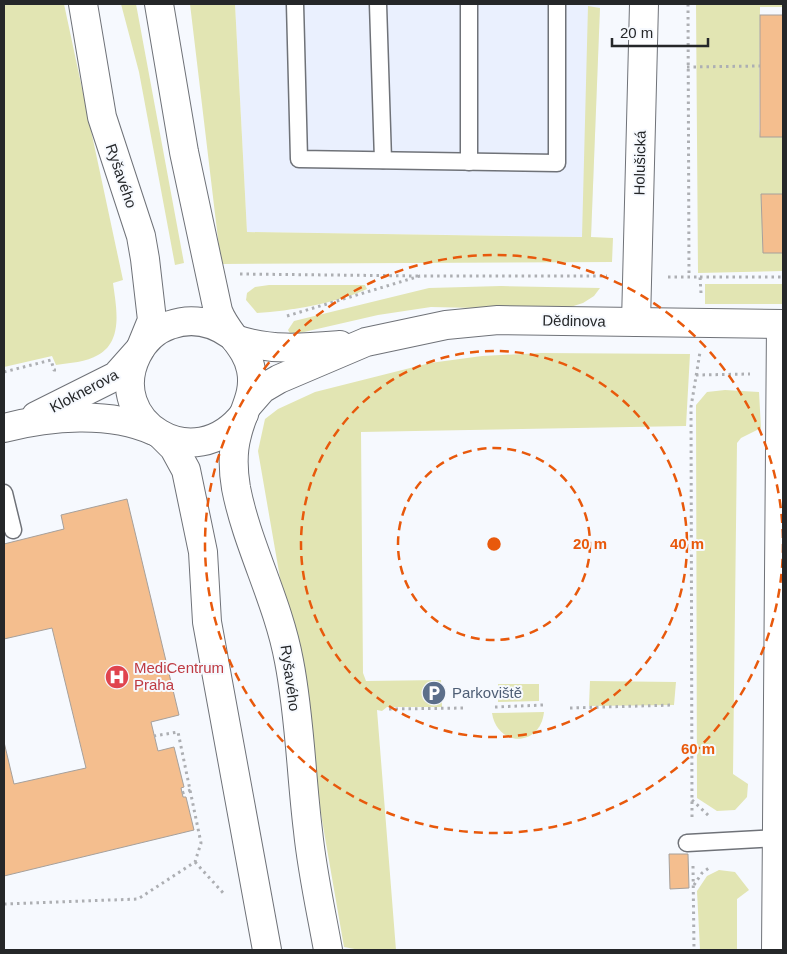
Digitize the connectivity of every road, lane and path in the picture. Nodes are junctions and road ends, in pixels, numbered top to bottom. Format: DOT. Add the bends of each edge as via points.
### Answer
graph roads {
  1 [pos="83,4"];
  2 [pos="158,4"];
  3 [pos="295,4"];
  4 [pos="378,4"];
  5 [pos="469,4"];
  6 [pos="558,4"];
  7 [pos="644,4"];
  8 [pos="688,4"];
  9 [pos="760,66"];
  10 [pos="687,67"];
  11 [pos="383,160"];
  12 [pos="469,162"];
  13 [pos="234,274"];
  14 [pos="420,276"];
  15 [pos="613,276"];
  16 [pos="665,276"];
  17 [pos="689,277"];
  18 [pos="700,277"];
  19 [pos="783,277"];
  20 [pos="701,298"];
  21 [pos="284,316"];
  22 [pos="636,322"];
  23 [pos="782,324"];
  24 [pos="233,337"];
  25 [pos="366,342"];
  26 [pos="141,348"];
  27 [pos="700,352"];
  28 [pos="62,368"];
  29 [pos="4,372"];
  30 [pos="696,375"];
  31 [pos="759,375"];
  32 [pos="246,409"];
  33 [pos="12,426"];
  34 [pos="157,433"];
  35 [pos="4,493"];
  36 [pos="13,530"];
  37 [pos="542,705"];
  38 [pos="674,705"];
  39 [pos="495,707"];
  40 [pos="466,708"];
  41 [pos="570,708"];
  42 [pos="389,709"];
  43 [pos="154,736"];
  44 [pos="192,790"];
  45 [pos="182,793"];
  46 [pos="692,799"];
  47 [pos="718,819"];
  48 [pos="777,838"];
  49 [pos="690,843"];
  50 [pos="196,862"];
  51 [pos="715,864"];
  52 [pos="693,886"];
  53 [pos="227,898"];
  54 [pos="4,904"];
  55 [pos="267,950"];
  56 [pos="328,950"];
  57 [pos="694,950"];
  58 [pos="776,950"];
  1 -- 26 [label="main road, Ryšavého" via="102,117 146,259 152,320"];
  2 -- 24 [label="main road, Ryšavého" via="184,152 216,302 222,322"];
  3 -- 11 [label="lane" via="298,159"];
  4 -- 11 [label="lane"];
  5 -- 12 [label="lane"];
  6 -- 12 [label="lane" via="557,163"];
  7 -- 22 [label="main road, Holušická"];
  8 -- 10 [label="path"];
  9 -- 10 [label="path"];
  10 -- 17 [label="path"];
  11 -- 12 [label="lane"];
  13 -- 14 [label="path"];
  14 -- 15 [label="path"];
  14 -- 21 [label="path"];
  16 -- 17 [label="path"];
  17 -- 18 [label="path"];
  18 -- 19 [label="path"];
  18 -- 20 [label="path"];
  22 -- 23 [label="main road, Dědinova"];
  22 -- 25 [label="main road, Dědinova" via="498,320 446,325"];
  23 -- 48 [label="main road"];
  24 -- 25 [label="main road, Dědinova" via="272,348"];
  24 -- 26 [label="main road, Ryšavého" via="202,322 179,322 158,330"];
  24 -- 32 [label="main road, Ryšavého" via="251,367 253,380"];
  25 -- 32 [label="main road, Dědinova" via="279,379 262,389"];
  26 -- 33 [label="main road, Kloknerova" via="116,376"];
  26 -- 34 [label="main road, Ryšavého" via="132,369 131,390 138,411"];
  27 -- 30 [label="path"];
  28 -- 29 [label="path" via="54,370 51,360"];
  30 -- 31 [label="path"];
  30 -- 46 [label="path" via="691,406"];
  32 -- 34 [label="main road" via="229,430 200,443 180,442"];
  32 -- 56 [label="main road, Ryšavého" via="233,452 234,472 242,512 280,623 290,664 310,848"];
  33 -- 34 [label="main road, Kloknerova" via="104,418 126,420"];
  34 -- 55 [label="main road, Ryšavého" via="174,448 186,470 205,570 207,622"];
  35 -- 36 [label="lane"];
  37 -- 39 [label="path"];
  38 -- 41 [label="path"];
  40 -- 42 [label="path"];
  43 -- 44 [label="path" via="178,732"];
  44 -- 45 [label="path"];
  44 -- 50 [label="path" via="201,843"];
  46 -- 47 [label="path" via="709,816"];
  46 -- 49 [label="path"];
  48 -- 49 [label="lane"];
  48 -- 58 [label="main road"];
  49 -- 52 [label="path"];
  50 -- 53 [label="path"];
  50 -- 54 [label="path" via="138,899"];
  51 -- 52 [label="path" via="702,873"];
  52 -- 57 [label="path"];
}
